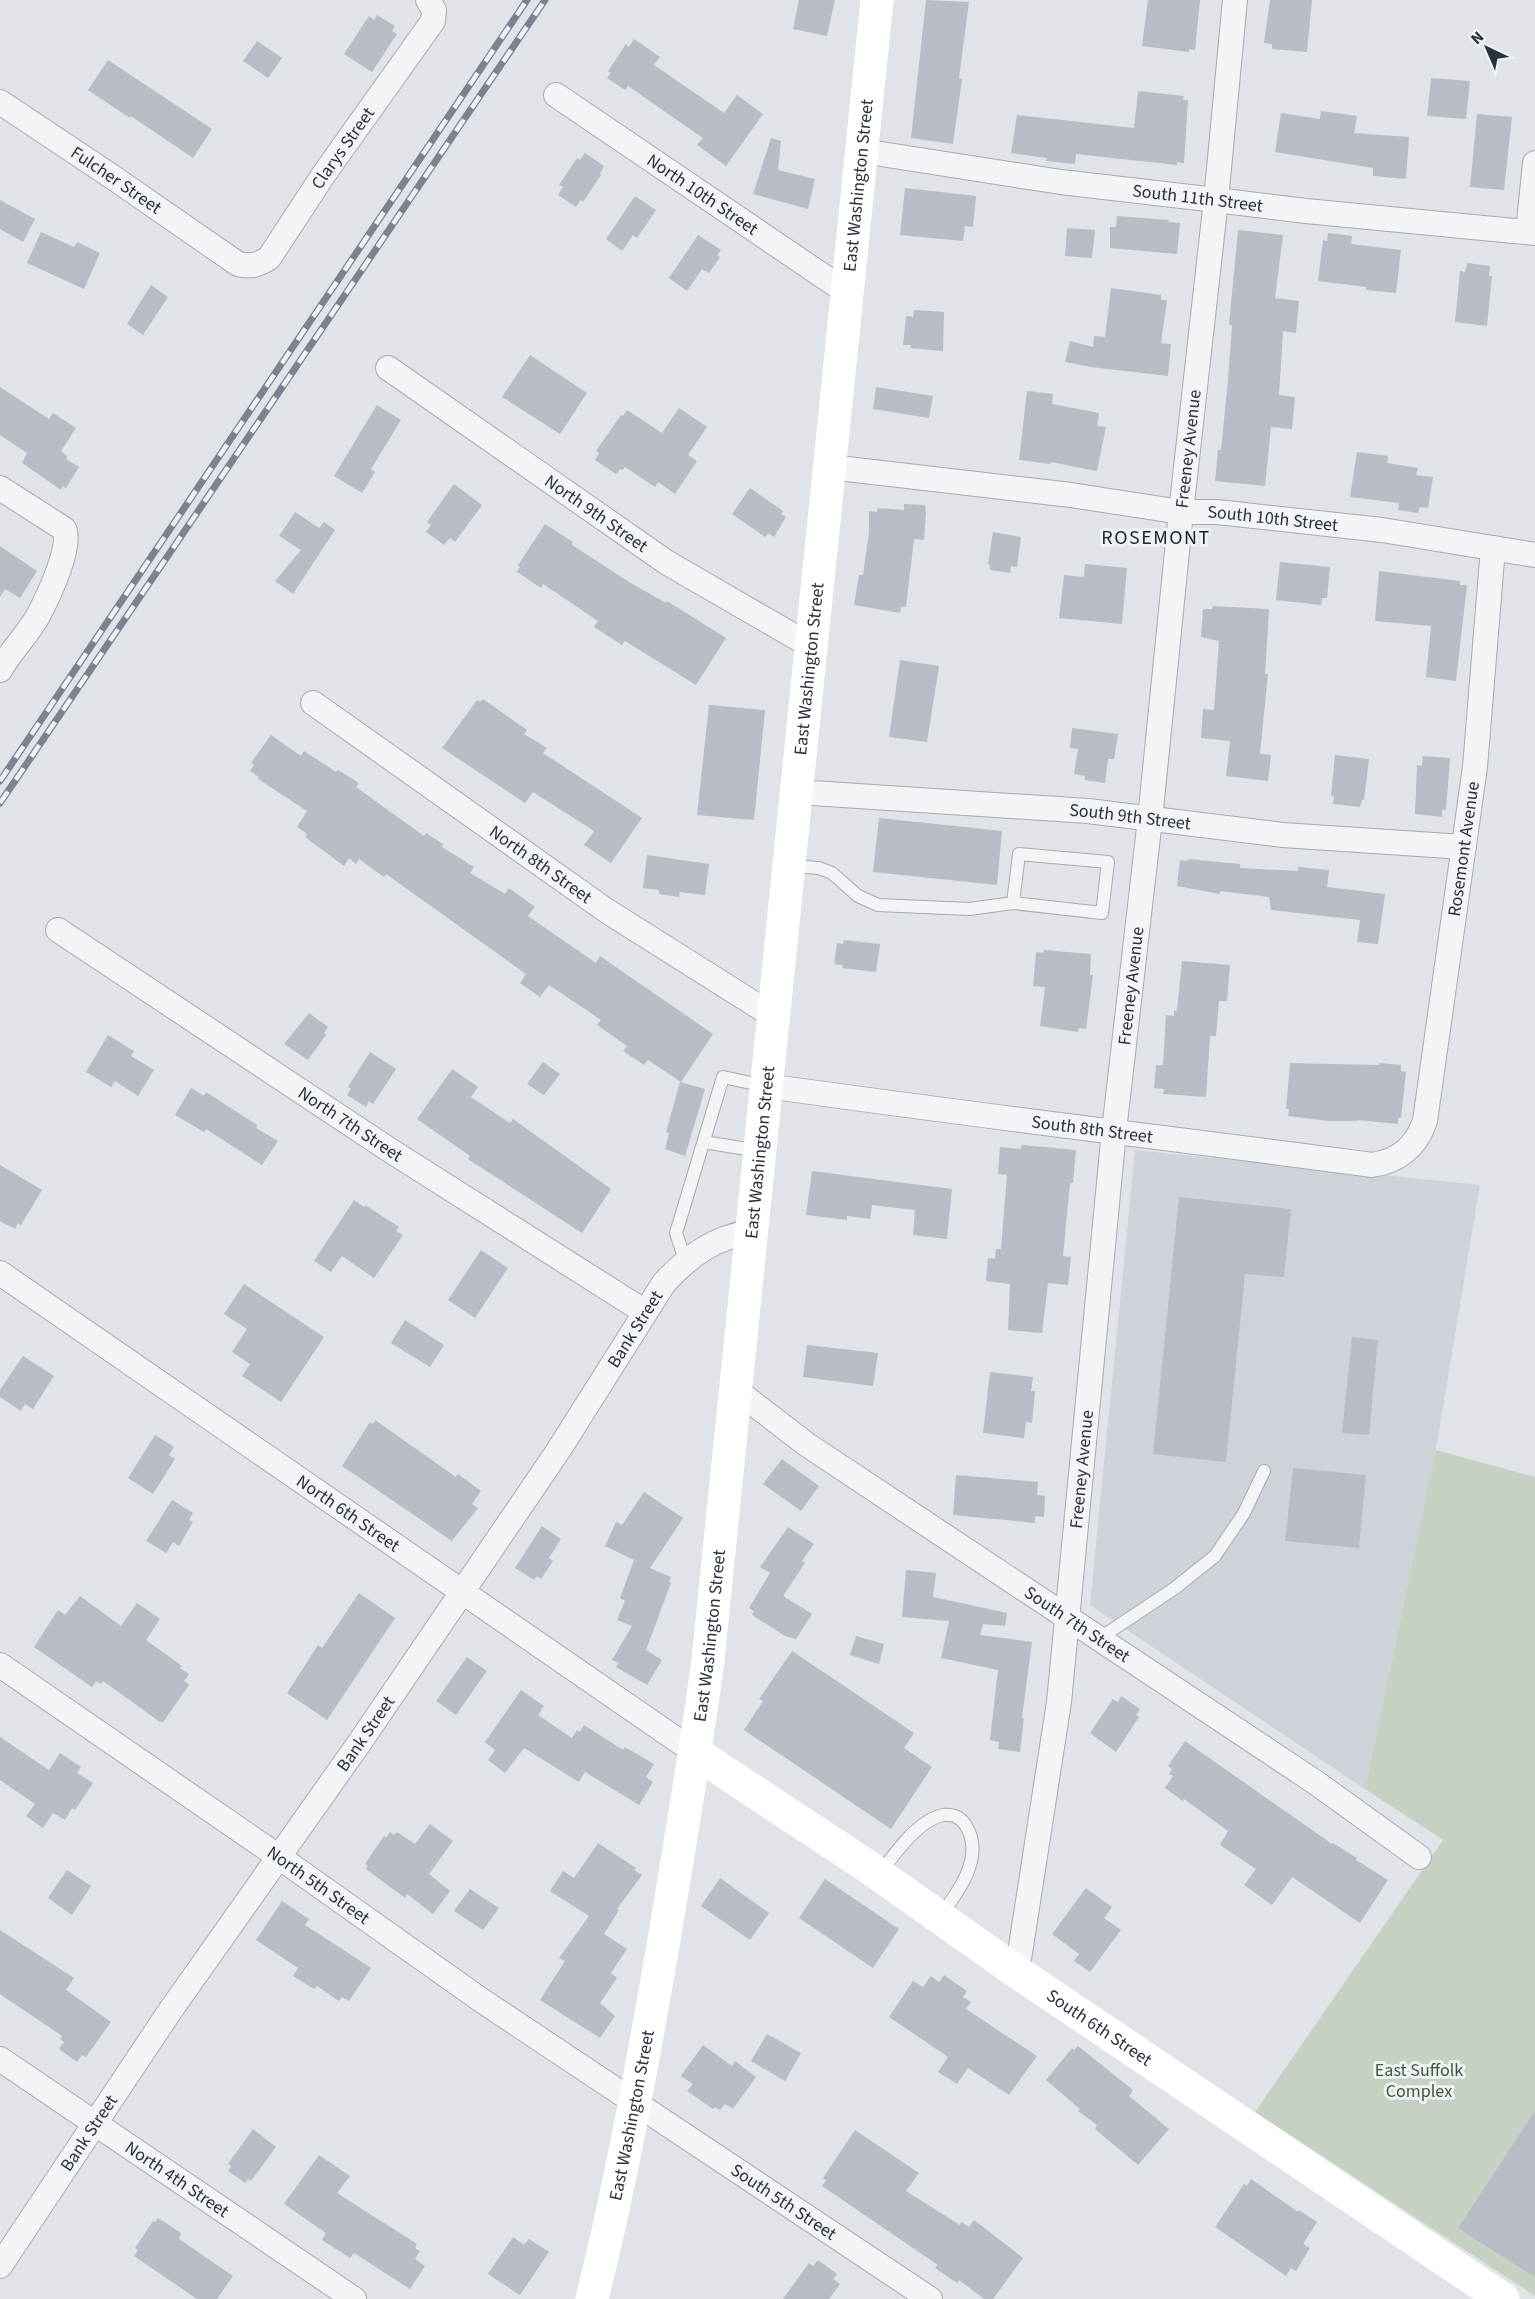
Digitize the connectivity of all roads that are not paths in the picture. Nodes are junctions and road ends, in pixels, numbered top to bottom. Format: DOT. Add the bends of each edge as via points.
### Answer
graph roads {
  1 [pos="877,0"];
  2 [pos="1234,0"];
  3 [pos="429,1"];
  4 [pos="556,95"];
  5 [pos="0,102"];
  6 [pos="862,151"];
  7 [pos="1535,164"];
  8 [pos="1216,201"];
  9 [pos="1531,232"];
  10 [pos="231,259"];
  11 [pos="848,293"];
  12 [pos="388,368"];
  13 [pos="830,467"];
  14 [pos="0,488"];
  15 [pos="1181,512"];
  16 [pos="1493,548"];
  17 [pos="1535,555"];
  18 [pos="811,646"];
  19 [pos="0,670"];
  20 [pos="313,703"];
  21 [pos="797,792"];
  22 [pos="1150,819"];
  23 [pos="1464,847"];
  24 [pos="790,866"];
  25 [pos="1013,903"];
  26 [pos="58,930"];
  27 [pos="775,1017"];
  28 [pos="768,1086"];
  29 [pos="1114,1131"];
  30 [pos="704,1142"];
  31 [pos="1412,1146"];
  32 [pos="761,1151"];
  33 [pos="753,1231"];
  34 [pos="685,1260"];
  35 [pos="0,1273"];
  36 [pos="645,1312"];
  37 [pos="736,1390"];
  38 [pos="1264,1471"];
  39 [pos="462,1593"];
  40 [pos="1067,1616"];
  41 [pos="1100,1638"];
  42 [pos="0,1665"];
  43 [pos="696,1753"];
  44 [pos="279,1857"];
  45 [pos="1419,1857"];
  46 [pos="879,1875"];
  47 [pos="939,1917"];
  48 [pos="1017,1972"];
  49 [pos="0,2060"];
  50 [pos="636,2103"];
  51 [pos="94,2124"];
  52 [pos="0,2266"];
  53 [pos="354,2299"];
  54 [pos="592,2299"];
  55 [pos="930,2299"];
  56 [pos="1503,2299"];
  1 -- 6 [label="main road, East Washington Street"];
  2 -- 8 [label="street, Freeney Avenue"];
  3 -- 10 [label="street, Clarys Street" via="434,10 433,21 269,258 248,266"];
  4 -- 11 [label="street, North 10th Street"];
  5 -- 10 [label="street, Fulcher Street"];
  6 -- 8 [label="street, South 11th Street"];
  6 -- 11 [label="main road, East Washington Street"];
  7 -- 9 [label="street"];
  8 -- 9 [label="street, South 11th Street"];
  8 -- 15 [label="street, Freeney Avenue"];
  11 -- 13 [label="main road, East Washington Street"];
  12 -- 18 [label="street, North 9th Street" via="666,562"];
  13 -- 15 [label="street, South 10th Street"];
  13 -- 18 [label="main road, East Washington Street"];
  14 -- 19 [label="street" via="68,535 37,617"];
  15 -- 16 [label="street, South 10th Street" via="1217,512 1370,529"];
  15 -- 22 [label="street, Freeney Avenue"];
  16 -- 17 [label="street, South 10th Street"];
  16 -- 23 [label="street, Rosemont Avenue" via="1475,767"];
  18 -- 21 [label="main road, East Washington Street"];
  20 -- 27 [label="street, North 8th Street" via="607,911"];
  21 -- 22 [label="street, South 9th Street" via="1077,810"];
  21 -- 24 [label="main road, East Washington Street"];
  22 -- 23 [label="street, South 9th Street" via="1283,835"];
  22 -- 29 [label="street, Freeney Avenue"];
  23 -- 31 [label="street, Rosemont Avenue" via="1425,1121"];
  24 -- 25 [label="lane" via="832,873 858,896 878,905 969,909"];
  24 -- 27 [label="main road, East Washington Street"];
  25 -- 25 [label="lane" via="1102,913 1108,862 1019,854"];
  26 -- 36 [label="street, North 7th Street" via="388,1149"];
  27 -- 28 [label="main road, East Washington Street"];
  28 -- 29 [label="street, South 8th Street"];
  28 -- 30 [label="lane" via="723,1077"];
  28 -- 32 [label="main road, East Washington Street"];
  29 -- 31 [label="street, South 8th Street" via="1372,1165 1386,1163"];
  29 -- 40 [label="street, Freeney Avenue"];
  30 -- 32 [label="lane"];
  30 -- 34 [label="lane" via="676,1233"];
  32 -- 33 [label="main road, East Washington Street"];
  33 -- 34 [label="street, Bank Street" via="710,1244"];
  33 -- 37 [label="main road, East Washington Street"];
  34 -- 36 [label="street, Bank Street" via="664,1282"];
  35 -- 39 [label="street, North 6th Street"];
  36 -- 39 [label="street, Bank Street"];
  37 -- 40 [label="street, South 7th Street" via="806,1444"];
  37 -- 43 [label="main road, East Washington Street"];
  38 -- 41 [label="lane" via="1244,1514 1215,1556"];
  39 -- 43 [label="street, North 6th Street"];
  39 -- 44 [label="street, Bank Street"];
  40 -- 41 [label="street, South 7th Street"];
  40 -- 48 [label="street, Freeney Avenue" via="1059,1702"];
  41 -- 45 [label="street, South 7th Street"];
  42 -- 44 [label="street, North 5th Street"];
  43 -- 46 [label="main road, South 6th Street"];
  43 -- 50 [label="main road, East Washington Street"];
  44 -- 50 [label="street, North 5th Street" via="481,2000"];
  44 -- 51 [label="street, Bank Street"];
  46 -- 47 [label="main road, South 6th Street"];
  46 -- 47 [label="lane" via="902,1846 932,1820 941,1815 961,1819 972,1840 968,1872"];
  47 -- 48 [label="main road, South 6th Street"];
  48 -- 56 [label="main road, South 6th Street"];
  49 -- 51 [label="street, North 4th Street"];
  50 -- 54 [label="main road, East Washington Street"];
  50 -- 55 [label="street, South 5th Street"];
  51 -- 52 [label="street, Bank Street"];
  51 -- 53 [label="street, North 4th Street"];
}
